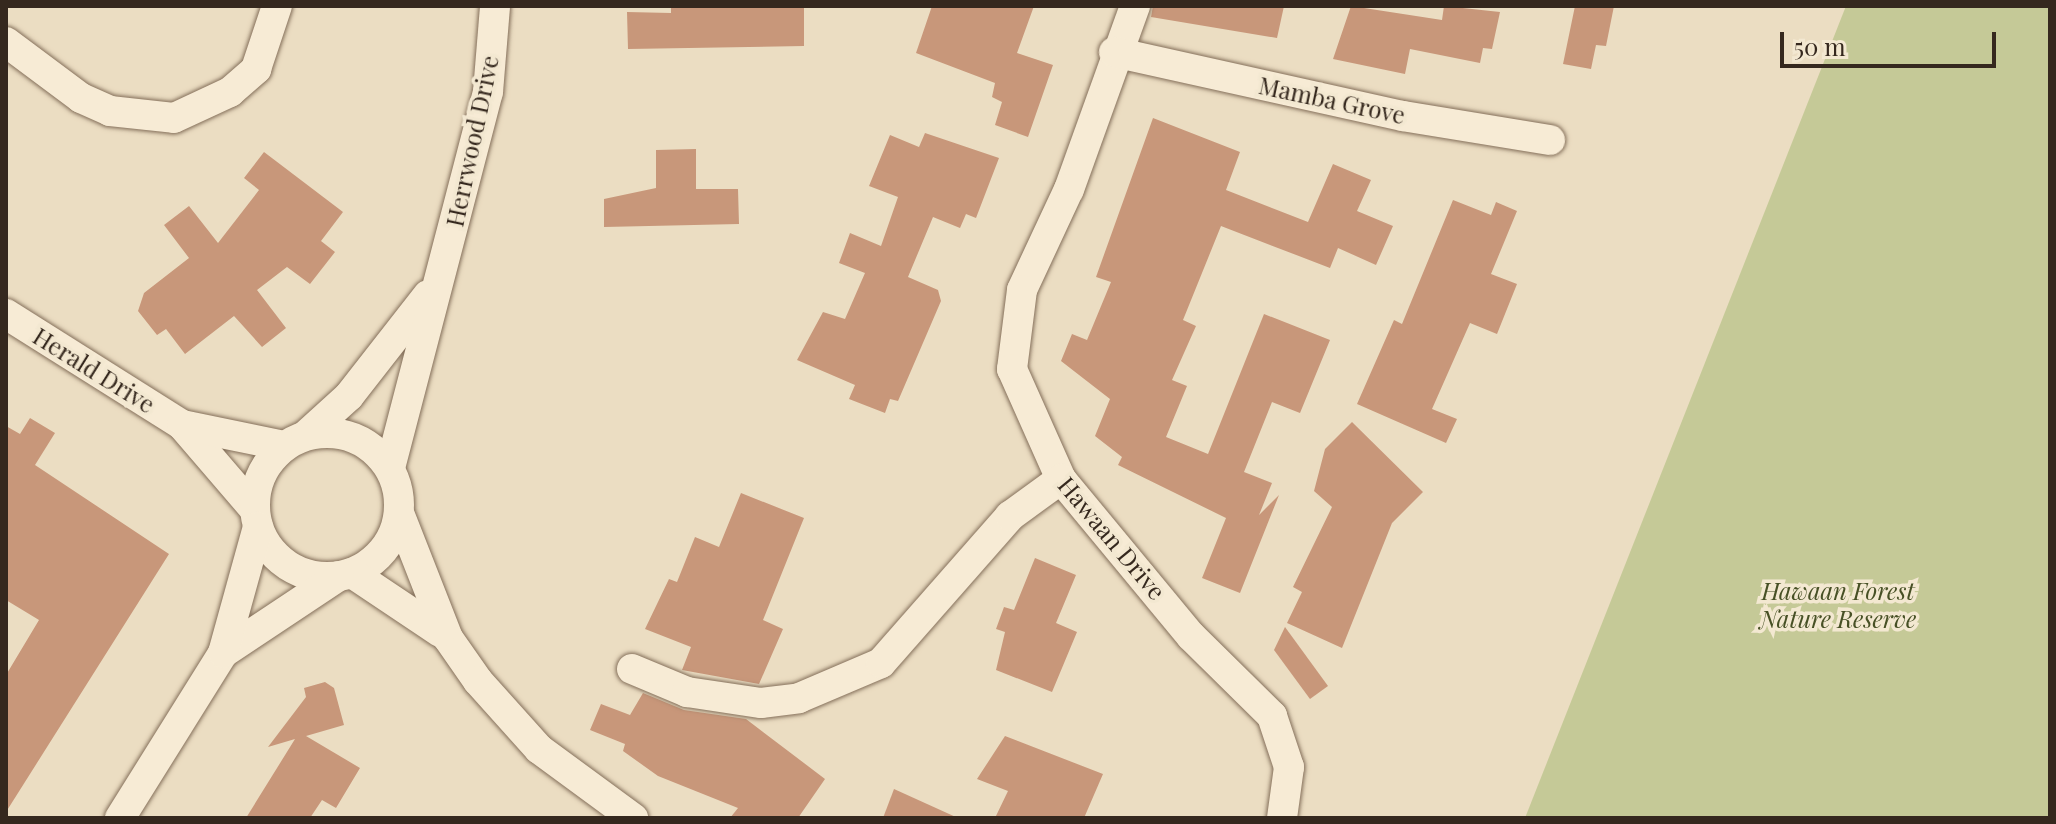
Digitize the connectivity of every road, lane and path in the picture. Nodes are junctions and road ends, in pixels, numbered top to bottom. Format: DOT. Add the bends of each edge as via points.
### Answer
graph roads {
  1 [pos="277,6"];
  2 [pos="495,6"];
  3 [pos="1135,6"];
  4 [pos="6,42"];
  5 [pos="1114,52"];
  6 [pos="1550,140"];
  7 [pos="441,275"];
  8 [pos="6,314"];
  9 [pos="182,425"];
  10 [pos="295,441"];
  11 [pos="390,468"];
  12 [pos="1061,479"];
  13 [pos="399,513"];
  14 [pos="256,519"];
  15 [pos="346,574"];
  16 [pos="448,638"];
  17 [pos="223,653"];
  18 [pos="632,669"];
  19 [pos="120,818"];
  20 [pos="633,818"];
  21 [pos="1282,818"];
  1 -- 4 [label="street" via="256,69 230,92 174,118 121,113 81,98"];
  2 -- 7 [label="street, Herrwood Drive" via="488,92"];
  3 -- 5 [label="street, Hawaan Drive"];
  5 -- 6 [label="street, Mamba Grove" via="1403,116"];
  5 -- 12 [label="street, Hawaan Drive" via="1069,189 1022,290 1011,340 1023,407"];
  7 -- 10 [label="street, Herrwood Drive" via="404,332"];
  7 -- 11 [label="street, Herrwood Drive"];
  8 -- 9 [label="street, Herald Drive"];
  9 -- 10 [label="street, Herald Drive"];
  9 -- 14 [label="street, Herald Drive"];
  10 -- 11 [label="street" via="354,438"];
  10 -- 14 [label="street" via="257,486"];
  11 -- 13 [label="street"];
  12 -- 18 [label="street" via="1010,516 881,663 799,698 761,703 687,692"];
  12 -- 21 [label="street, Hawaan Drive" via="1191,636 1272,716 1289,767"];
  13 -- 15 [label="street" via="383,551"];
  13 -- 16 [label="street"];
  14 -- 15 [label="street" via="267,546 299,572"];
  14 -- 17 [label="street"];
  15 -- 16 [label="street"];
  15 -- 17 [label="street"];
  16 -- 20 [label="street" via="520,731"];
  17 -- 19 [label="street"];
}
